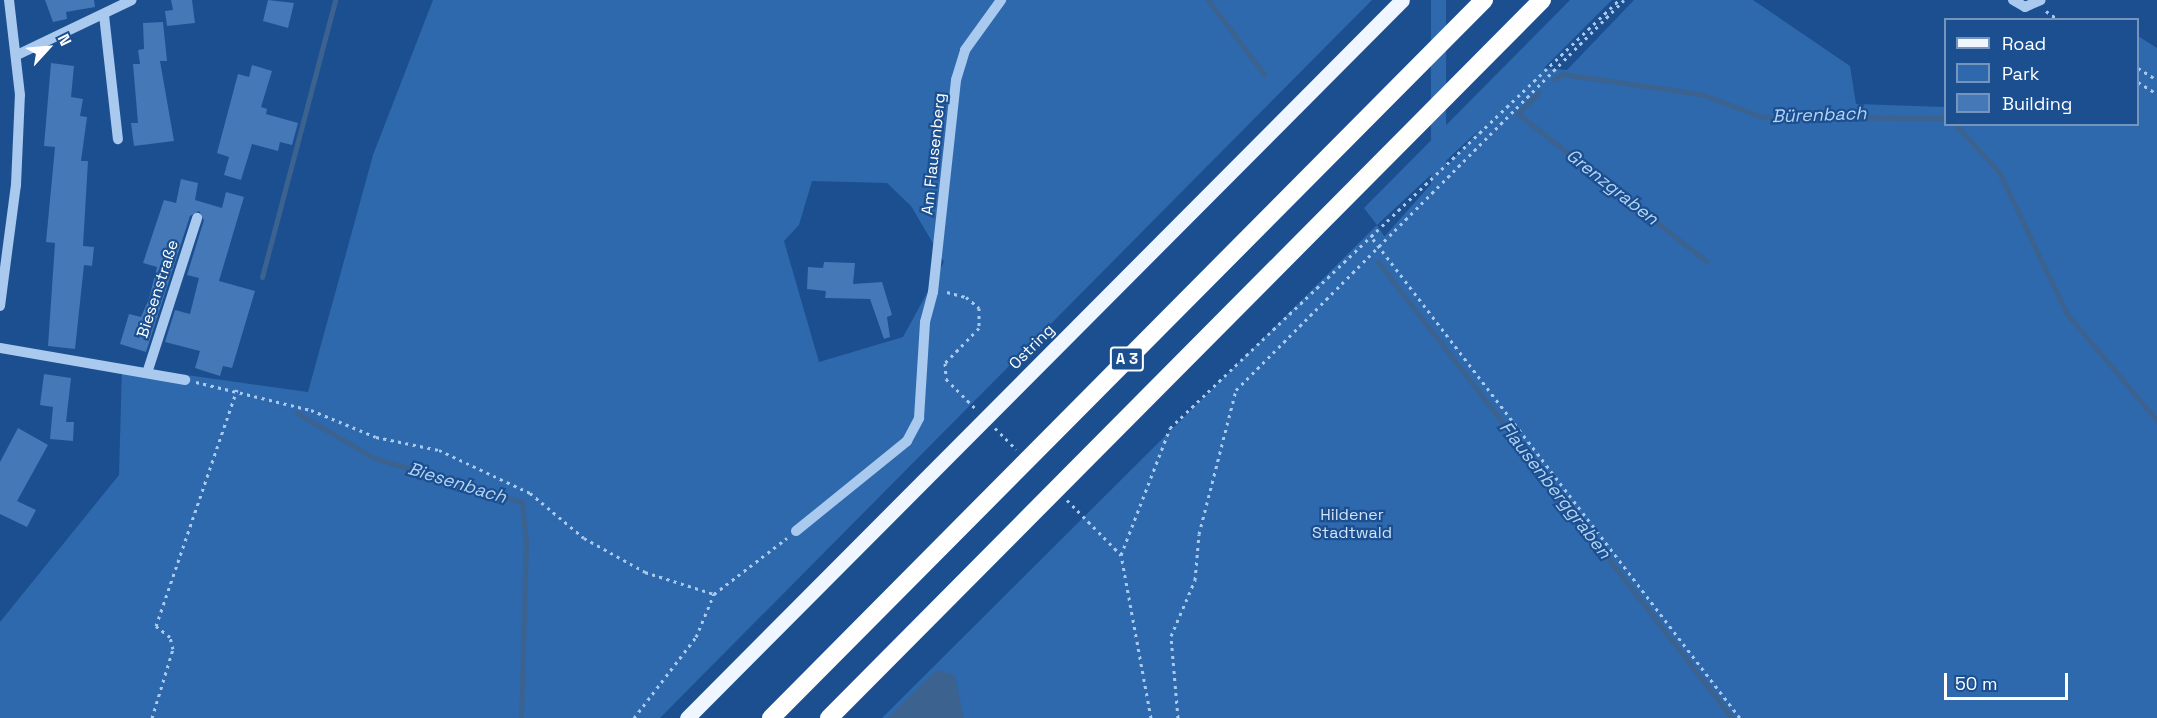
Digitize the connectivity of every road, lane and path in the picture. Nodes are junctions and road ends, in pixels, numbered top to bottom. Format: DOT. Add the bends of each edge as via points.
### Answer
graph roads {
  1 [pos="9,0"];
  2 [pos="132,0"];
  3 [pos="1000,0"];
  4 [pos="1402,0"];
  5 [pos="1484,0"];
  6 [pos="1542,0"];
  7 [pos="1618,0"];
  8 [pos="1624,0"];
  9 [pos="2013,0"];
  10 [pos="2041,0"];
  11 [pos="104,15"];
  12 [pos="17,55"];
  13 [pos="2139,69"];
  14 [pos="2157,80"];
  15 [pos="2139,83"];
  16 [pos="2157,94"];
  17 [pos="118,139"];
  18 [pos="197,218"];
  19 [pos="1373,239"];
  20 [pos="1381,250"];
  21 [pos="933,292"];
  22 [pos="0,306"];
  23 [pos="0,348"];
  24 [pos="148,370"];
  25 [pos="946,379"];
  26 [pos="185,380"];
  27 [pos="237,390"];
  28 [pos="1097,530"];
  29 [pos="796,531"];
  30 [pos="1121,555"];
  31 [pos="714,594"];
  32 [pos="152,718"];
  33 [pos="634,718"];
  34 [pos="687,718"];
  35 [pos="771,718"];
  36 [pos="829,718"];
  37 [pos="1151,718"];
  38 [pos="1178,718"];
  39 [pos="1740,718"];
  1 -- 12 [label="street"];
  2 -- 11 [label="street"];
  3 -- 21 [label="street, Am Flausenberg" via="965,50 956,80"];
  4 -- 34 [label="main road, Ostring"];
  5 -- 35 [label="highway, A 3"];
  6 -- 36 [label="highway, A 3"];
  7 -- 19 [label="path"];
  8 -- 20 [label="path" via="1482,148 1403,219"];
  9 -- 10 [label="street" via="2025,7"];
  11 -- 12 [label="street"];
  11 -- 17 [label="street"];
  12 -- 22 [label="street" via="16,185"];
  13 -- 14 [label="path"];
  15 -- 16 [label="path"];
  18 -- 24 [label="street, Biesenstraße"];
  19 -- 20 [label="path"];
  19 -- 30 [label="path" via="1170,428"];
  20 -- 38 [label="path" via="1353,267 1236,390 1199,534 1195,580 1171,636"];
  20 -- 39 [label="path"];
  21 -- 25 [label="path" via="966,297 979,308 979,328 945,363"];
  21 -- 29 [label="street, Am Flausenberg" via="925,322 919,418 907,441"];
  23 -- 24 [label="street"];
  24 -- 26 [label="street"];
  26 -- 27 [label="path"];
  27 -- 31 [label="path" via="311,410 376,437 439,450 530,493 584,538 645,572"];
  27 -- 32 [label="path" via="156,626 170,637 173,649"];
  28 -- 30 [label="path"];
  29 -- 31 [label="path"];
  30 -- 37 [label="path"];
  31 -- 33 [label="path" via="696,637"];
}
